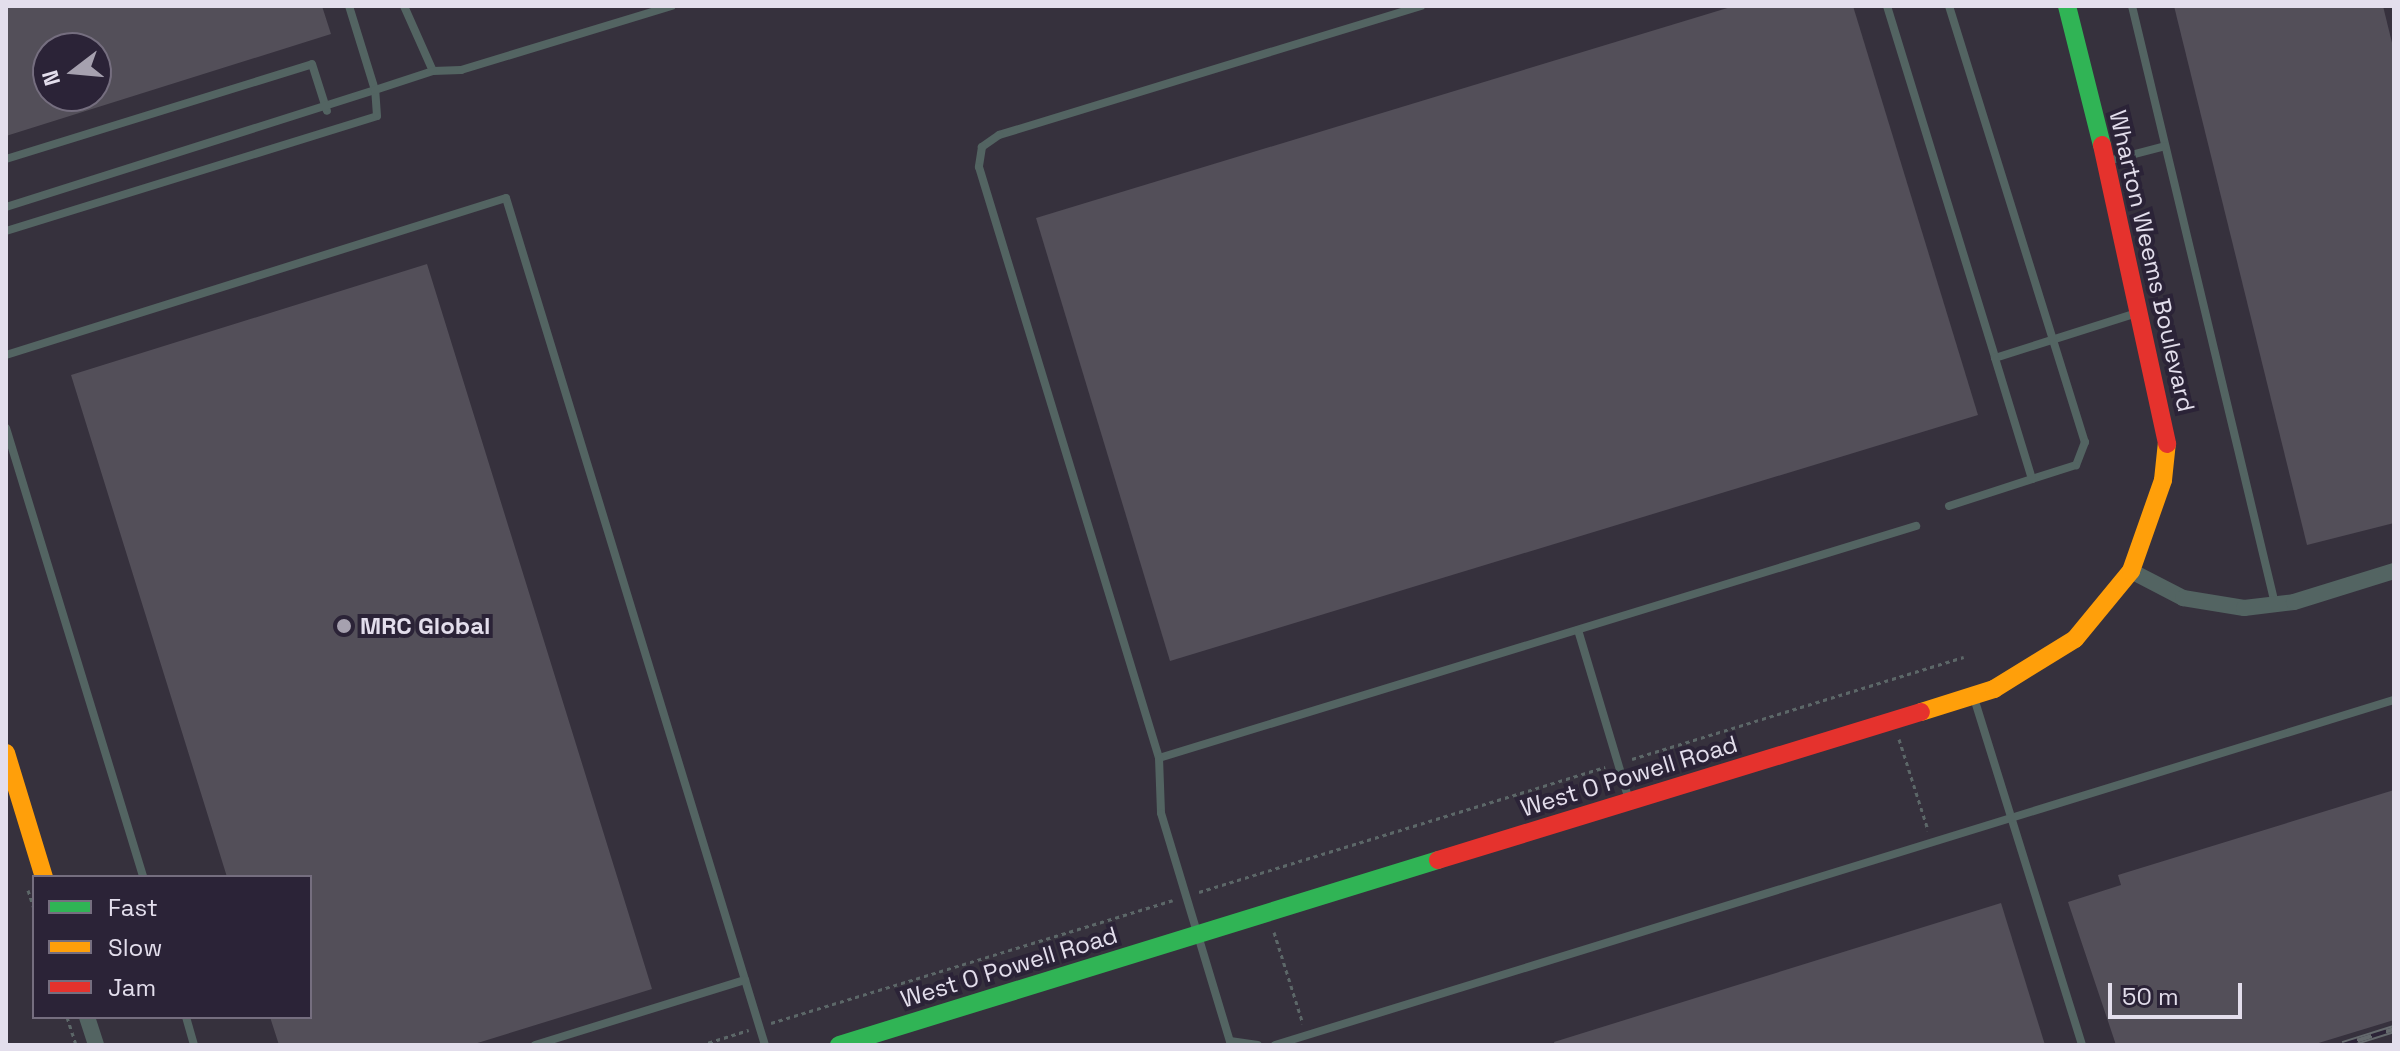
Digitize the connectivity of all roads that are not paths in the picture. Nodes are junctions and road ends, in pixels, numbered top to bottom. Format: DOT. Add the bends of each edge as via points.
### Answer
graph roads {
  1 [pos="349,6"];
  2 [pos="404,6"];
  3 [pos="671,6"];
  4 [pos="1421,6"];
  5 [pos="1887,6"];
  6 [pos="1949,6"];
  7 [pos="2067,6"];
  8 [pos="2132,6"];
  9 [pos="433,71"];
  10 [pos="375,90"];
  11 [pos="327,111"];
  12 [pos="2165,146"];
  13 [pos="6,159"];
  14 [pos="2106,161"];
  15 [pos="6,207"];
  16 [pos="6,231"];
  17 [pos="2143,311"];
  18 [pos="2052,340"];
  19 [pos="6,355"];
  20 [pos="1995,358"];
  21 [pos="6,428"];
  22 [pos="19,469"];
  23 [pos="6,473"];
  24 [pos="2032,479"];
  25 [pos="1949,506"];
  26 [pos="1916,526"];
  27 [pos="2131,571"];
  28 [pos="2394,571"];
  29 [pos="2275,604"];
  30 [pos="1578,630"];
  31 [pos="1973,695"];
  32 [pos="2394,700"];
  33 [pos="6,753"];
  34 [pos="1159,758"];
  35 [pos="1629,801"];
  36 [pos="2011,817"];
  37 [pos="43,875"];
  38 [pos="142,875"];
  39 [pos="1198,934"];
  40 [pos="745,980"];
  41 [pos="88,1019"];
  42 [pos="187,1019"];
  43 [pos="1231,1043"];
  44 [pos="96,1045"];
  45 [pos="194,1045"];
  46 [pos="535,1045"];
  47 [pos="765,1045"];
  48 [pos="839,1045"];
  49 [pos="1219,1045"];
  50 [pos="1258,1045"];
  51 [pos="1275,1045"];
  52 [pos="2082,1045"];
  1 -- 10 [label="lane"];
  2 -- 9 [label="lane"];
  3 -- 9 [label="lane" via="461,70"];
  4 -- 34 [label="lane" via="999,135 982,147 979,167"];
  5 -- 20 [label="lane"];
  6 -- 18 [label="lane"];
  7 -- 14 [label="street, Wharton Weems Boulevard"];
  8 -- 12 [label="lane"];
  9 -- 10 [label="lane"];
  10 -- 11 [label="lane"];
  10 -- 16 [label="lane" via="377,116"];
  11 -- 13 [label="lane" via="312,64"];
  11 -- 15 [label="lane"];
  12 -- 14 [label="lane"];
  12 -- 29 [label="lane"];
  14 -- 17 [label="street, Wharton Weems Boulevard"];
  17 -- 18 [label="lane"];
  17 -- 27 [label="street, Wharton Weems Boulevard" via="2167,439 2163,480"];
  18 -- 20 [label="lane"];
  18 -- 24 [label="lane" via="2085,451 2070,469"];
  19 -- 40 [label="lane" via="506,198"];
  20 -- 24 [label="lane"];
  21 -- 22 [label="lane"];
  22 -- 23 [label="lane"];
  22 -- 38 [label="lane"];
  24 -- 25 [label="lane"];
  26 -- 30 [label="lane"];
  27 -- 29 [label="street" via="2183,598 2244,608"];
  27 -- 31 [label="street, West O Powell Road" via="2075,639"];
  28 -- 29 [label="street"];
  30 -- 34 [label="lane"];
  30 -- 35 [label="lane"];
  31 -- 35 [label="street, West O Powell Road"];
  31 -- 36 [label="lane"];
  32 -- 36 [label="lane"];
  33 -- 37 [label="street"];
  34 -- 39 [label="lane" via="1161,813"];
  35 -- 39 [label="street, West O Powell Road"];
  36 -- 51 [label="lane"];
  36 -- 52 [label="lane"];
  39 -- 43 [label="lane"];
  39 -- 48 [label="street, West O Powell Road"];
  40 -- 46 [label="lane"];
  40 -- 47 [label="lane"];
  41 -- 44 [label="street"];
  42 -- 45 [label="lane"];
  43 -- 49 [label="lane"];
  43 -- 50 [label="lane"];
}
